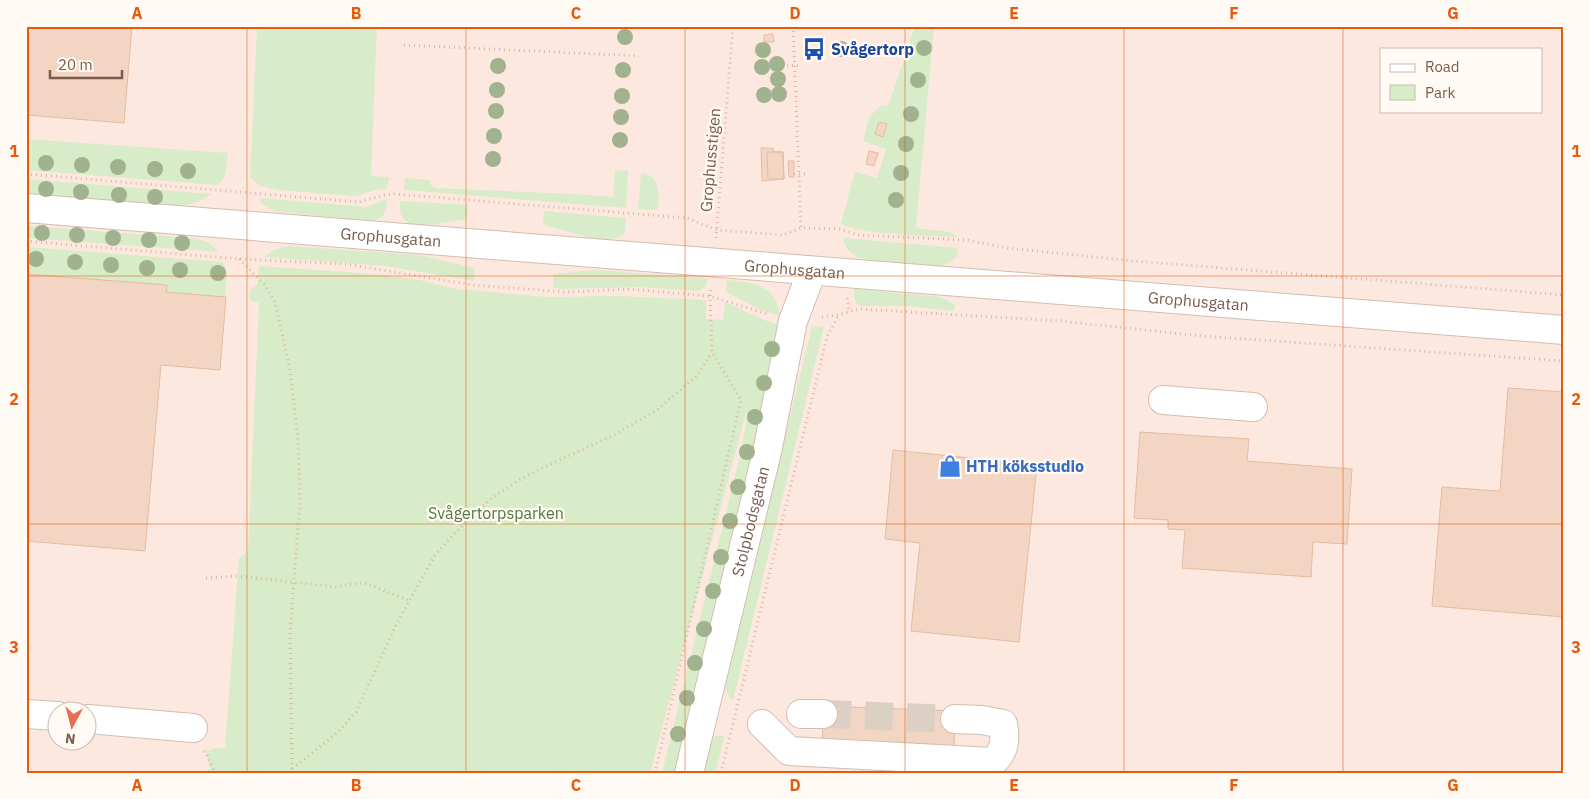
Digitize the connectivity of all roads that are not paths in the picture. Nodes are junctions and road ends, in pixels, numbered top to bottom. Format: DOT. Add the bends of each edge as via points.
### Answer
graph roads {
  1 [pos="26,208"];
  2 [pos="812,271"];
  3 [pos="1564,330"];
  4 [pos="1163,400"];
  5 [pos="1253,407"];
  6 [pos="26,714"];
  7 [pos="48,715"];
  8 [pos="955,719"];
  9 [pos="98,721"];
  10 [pos="762,724"];
  11 [pos="196,738"];
  12 [pos="689,773"];
  1 -- 2 [label="street, Grophusgatan"];
  2 -- 3 [label="street, Grophusgatan"];
  2 -- 12 [label="street, Stolpbodsgatan" via="793,321 767,452"];
  4 -- 5 [label="street"];
  6 -- 7 [label="street"];
  8 -- 10 [label="street" via="1002,724 1005,736 1001,755 993,762 789,751"];
  9 -- 11 [label="street"];
}
